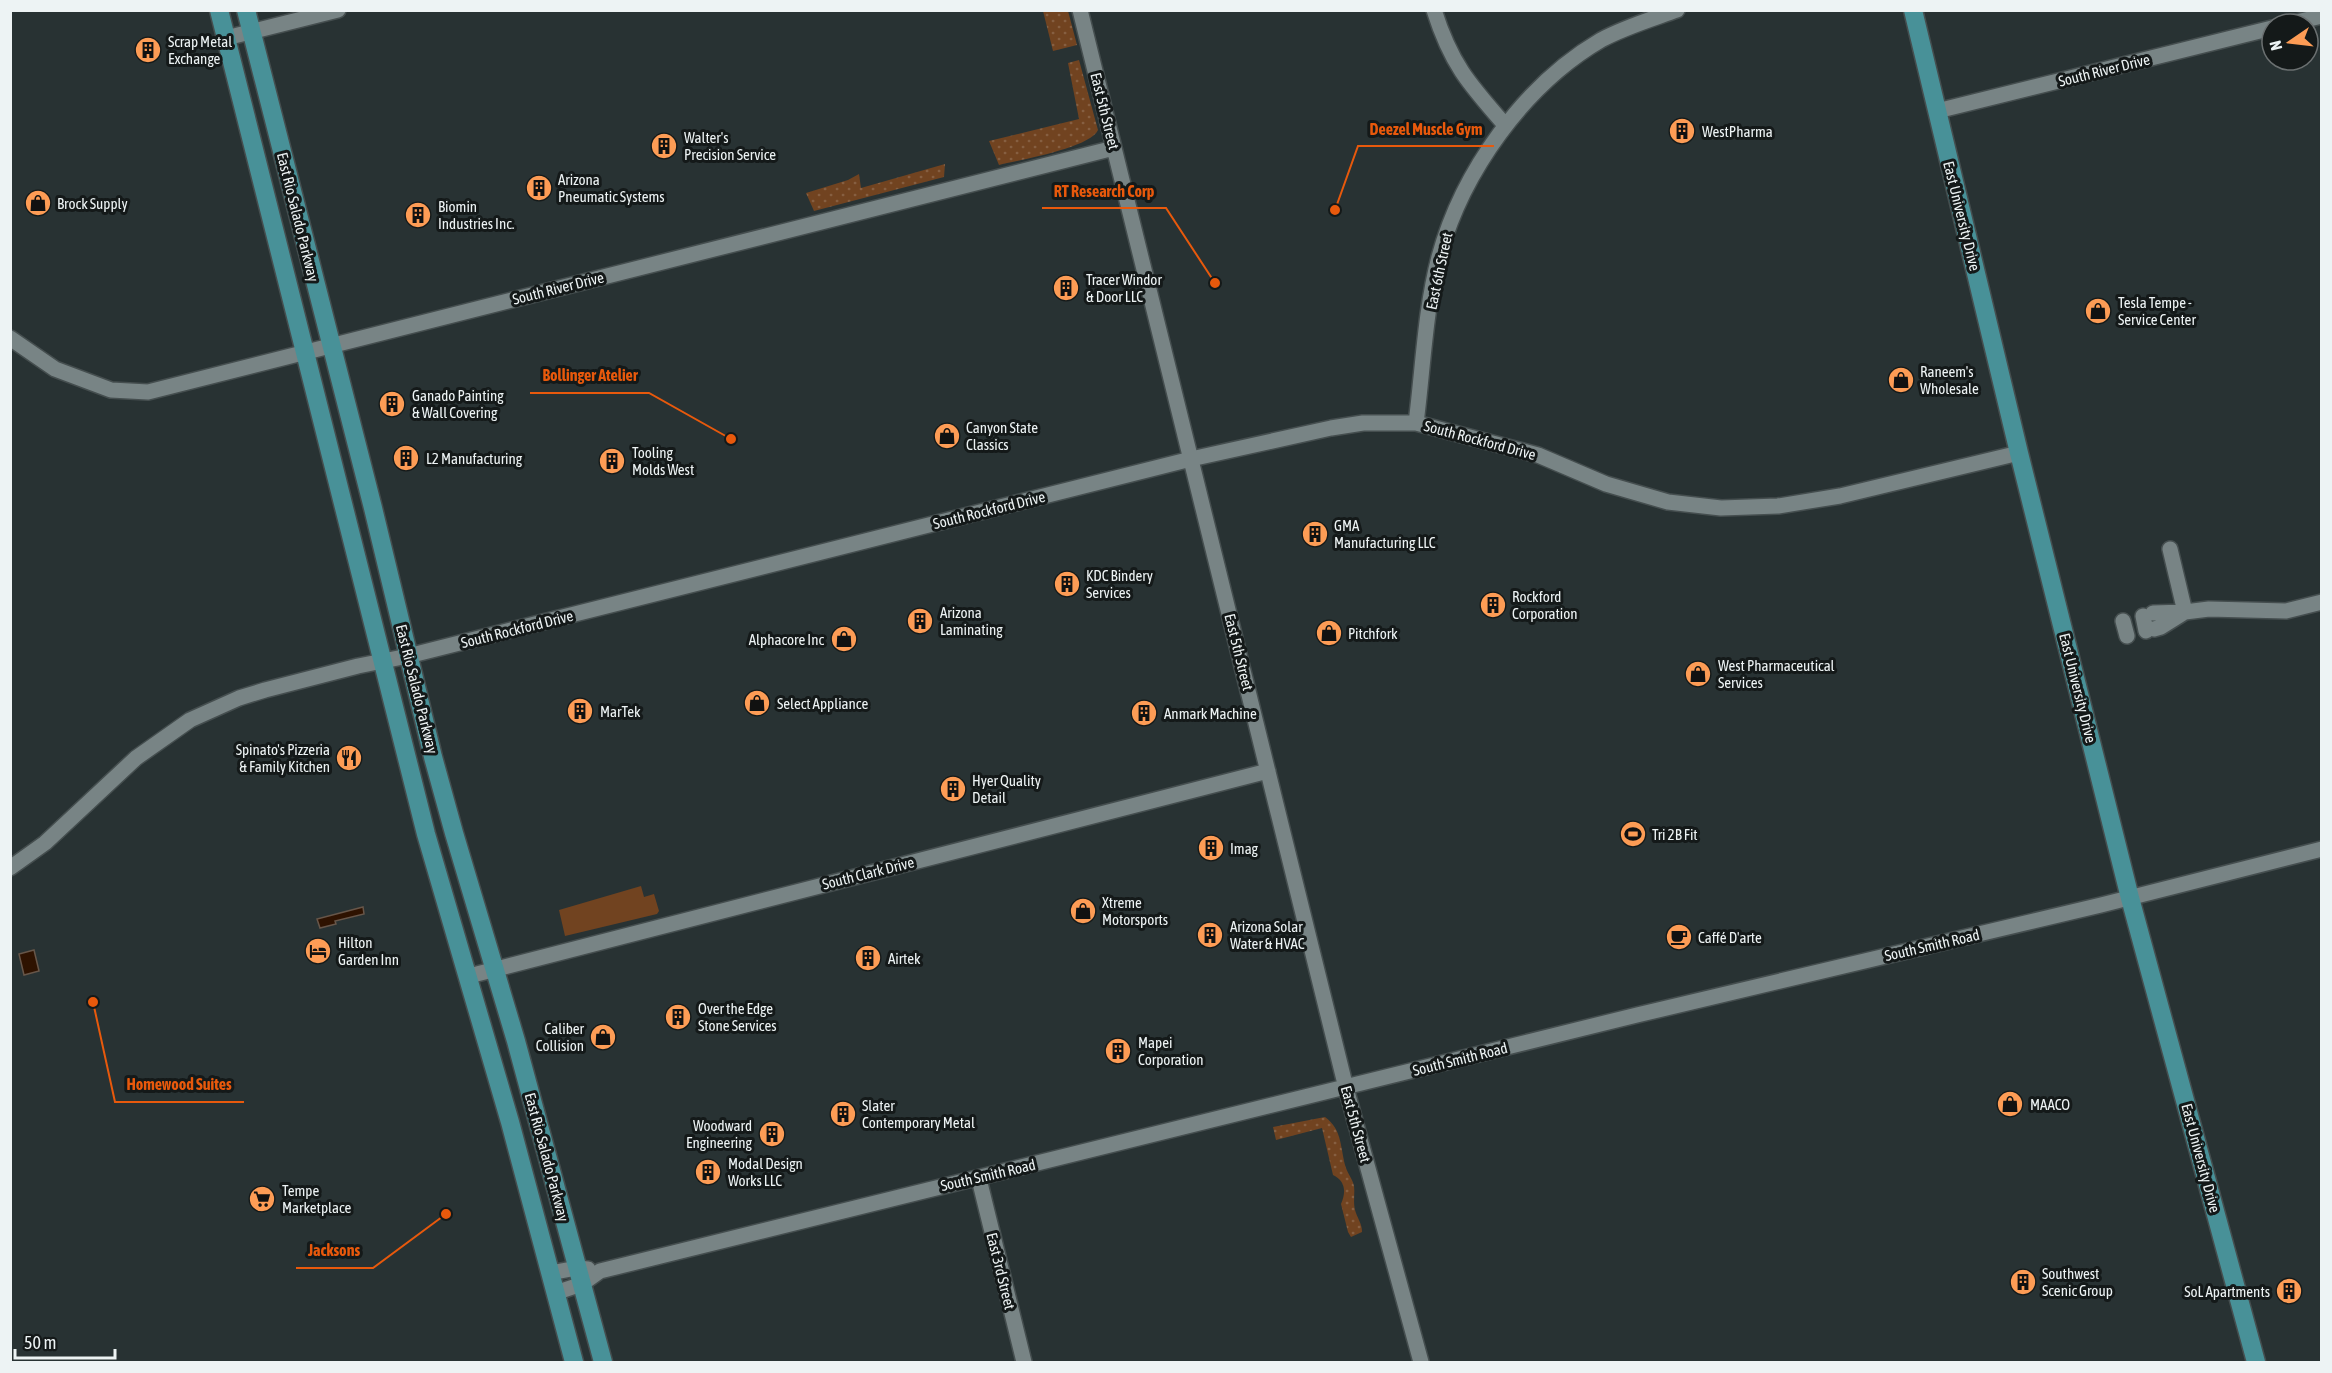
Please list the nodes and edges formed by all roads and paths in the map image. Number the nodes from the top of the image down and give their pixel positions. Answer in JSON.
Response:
{"nodes":[{"id":1,"x":219,"y":10,"type":"edge"},
{"id":2,"x":246,"y":10,"type":"edge"},
{"id":3,"x":338,"y":10,"type":"edge"},
{"id":4,"x":1080,"y":10,"type":"edge"},
{"id":5,"x":1434,"y":10,"type":"edge"},
{"id":6,"x":1677,"y":10,"type":"edge"},
{"id":7,"x":1913,"y":10,"type":"edge"},
{"id":8,"x":2260,"y":31,"type":"edge"},
{"id":9,"x":251,"y":32,"type":"junction"},
{"id":10,"x":226,"y":39,"type":"junction"},
{"id":11,"x":1936,"y":111,"type":"junction"},
{"id":12,"x":1505,"y":125,"type":"junction"},
{"id":13,"x":1114,"y":148,"type":"junction"},
{"id":14,"x":10,"y":338,"type":"edge"},
{"id":15,"x":331,"y":344,"type":"junction"},
{"id":16,"x":305,"y":351,"type":"junction"},
{"id":17,"x":1416,"y":423,"type":"junction"},
{"id":18,"x":2019,"y":453,"type":"junction"},
{"id":19,"x":1191,"y":459,"type":"junction"},
{"id":20,"x":2170,"y":549,"type":"dead end"},
{"id":21,"x":2322,"y":602,"type":"edge"},
{"id":22,"x":2185,"y":612,"type":"junction"},
{"id":23,"x":2149,"y":622,"type":"dead end"},
{"id":24,"x":408,"y":656,"type":"junction"},
{"id":25,"x":383,"y":662,"type":"junction"},
{"id":26,"x":1268,"y":771,"type":"junction"},
{"id":27,"x":2322,"y":849,"type":"edge"},
{"id":28,"x":10,"y":868,"type":"edge"},
{"id":29,"x":2130,"y":898,"type":"junction"},
{"id":30,"x":495,"y":968,"type":"junction"},
{"id":31,"x":469,"y":976,"type":"junction"},
{"id":32,"x":1346,"y":1088,"type":"junction"},
{"id":33,"x":979,"y":1179,"type":"junction"},
{"id":34,"x":550,"y":1273,"type":"junction"},
{"id":35,"x":580,"y":1276,"type":"junction"},
{"id":36,"x":555,"y":1293,"type":"junction"},
{"id":37,"x":574,"y":1362,"type":"edge"},
{"id":38,"x":603,"y":1362,"type":"edge"},
{"id":39,"x":1024,"y":1362,"type":"edge"},
{"id":40,"x":1421,"y":1362,"type":"edge"},
{"id":41,"x":2256,"y":1362,"type":"edge"}],
"edges":[{"from":1,"to":10,"type":"main road","name":"East Rio Salado Parkway"},
{"from":2,"to":9,"type":"main road","name":"East Rio Salado Parkway"},
{"from":3,"to":9,"type":"street"},
{"from":4,"to":13,"type":"street","name":"East 5th Street"},
{"from":5,"to":12,"type":"street"},
{"from":6,"to":12,"type":"street"},
{"from":7,"to":11,"type":"main road","name":"East University Drive"},
{"from":8,"to":11,"type":"street","name":"South River Drive"},
{"from":9,"to":10,"type":"street"},
{"from":9,"to":15,"type":"main road","name":"East Rio Salado Parkway"},
{"from":10,"to":16,"type":"main road","name":"East Rio Salado Parkway"},
{"from":11,"to":18,"type":"main road","name":"East University Drive"},
{"from":12,"to":17,"type":"street","name":"East 6th Street"},
{"from":13,"to":15,"type":"street","name":"South River Drive"},
{"from":13,"to":19,"type":"street","name":"East 5th Street"},
{"from":14,"to":16,"type":"street","name":"South River Drive"},
{"from":15,"to":16,"type":"street","name":"South River Drive"},
{"from":15,"to":24,"type":"main road","name":"East Rio Salado Parkway"},
{"from":16,"to":25,"type":"main road","name":"East Rio Salado Parkway"},
{"from":17,"to":18,"type":"street","name":"South Rockford Drive"},
{"from":17,"to":19,"type":"street","name":"South Rockford Drive"},
{"from":18,"to":29,"type":"main road","name":"East University Drive"},
{"from":19,"to":24,"type":"street","name":"South Rockford Drive"},
{"from":19,"to":26,"type":"street","name":"East 5th Street"},
{"from":20,"to":22,"type":"street"},
{"from":21,"to":22,"type":"street"},
{"from":22,"to":23,"type":"street"},
{"from":24,"to":25,"type":"street","name":"South Rockford Drive"},
{"from":24,"to":30,"type":"main road","name":"East Rio Salado Parkway"},
{"from":25,"to":28,"type":"street","name":"South Rockford Drive"},
{"from":25,"to":31,"type":"main road","name":"East Rio Salado Parkway"},
{"from":26,"to":30,"type":"street","name":"South Clark Drive"},
{"from":26,"to":32,"type":"street","name":"East 5th Street"},
{"from":27,"to":29,"type":"street","name":"South Smith Road"},
{"from":29,"to":32,"type":"street","name":"South Smith Road"},
{"from":29,"to":41,"type":"main road","name":"East University Drive"},
{"from":30,"to":31,"type":"street","name":"South Clark Drive"},
{"from":30,"to":35,"type":"main road","name":"East Rio Salado Parkway"},
{"from":31,"to":34,"type":"main road","name":"East Rio Salado Parkway"},
{"from":32,"to":33,"type":"street","name":"South Smith Road"},
{"from":32,"to":40,"type":"street","name":"East 5th Street"},
{"from":33,"to":35,"type":"street","name":"South Smith Road"},
{"from":33,"to":39,"type":"street","name":"East 3rd Street"},
{"from":34,"to":35,"type":"street","name":"South Smith Road"},
{"from":34,"to":36,"type":"main road","name":"East Rio Salado Parkway"},
{"from":35,"to":36,"type":"street","name":"South Smith Road"},
{"from":35,"to":38,"type":"main road","name":"East Rio Salado Parkway"},
{"from":36,"to":37,"type":"main road","name":"East Rio Salado Parkway"}]}
